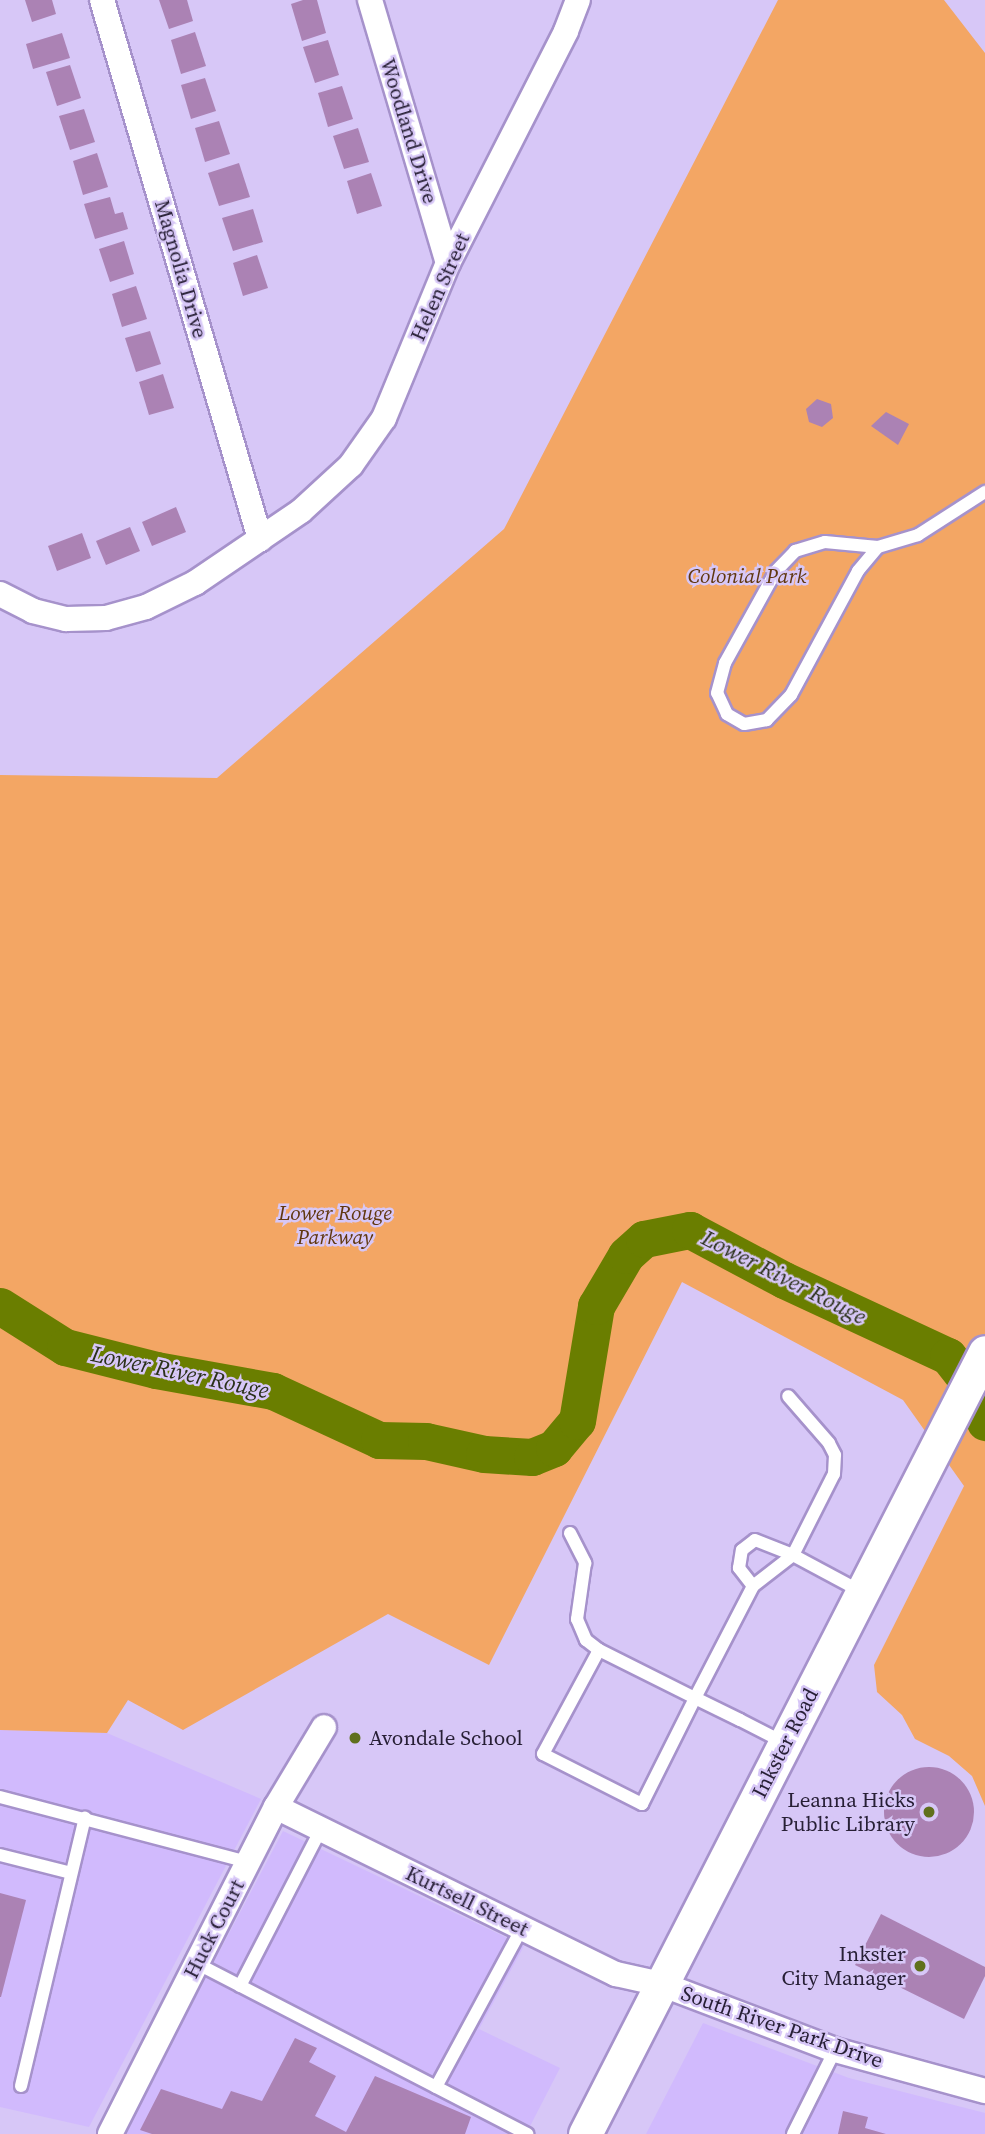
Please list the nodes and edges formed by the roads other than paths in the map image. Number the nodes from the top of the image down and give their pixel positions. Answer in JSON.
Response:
{"nodes":[{"id":1,"x":102,"y":0,"type":"edge"},
{"id":2,"x":370,"y":0,"type":"edge"},
{"id":3,"x":578,"y":0,"type":"edge"},
{"id":4,"x":448,"y":263,"type":"junction"},
{"id":5,"x":985,"y":492,"type":"edge"},
{"id":6,"x":260,"y":539,"type":"junction"},
{"id":7,"x":878,"y":547,"type":"junction"},
{"id":8,"x":0,"y":594,"type":"edge"},
{"id":9,"x":985,"y":1352,"type":"edge"},
{"id":10,"x":788,"y":1396,"type":"dead end"},
{"id":11,"x":570,"y":1533,"type":"dead end"},
{"id":12,"x":793,"y":1555,"type":"junction"},
{"id":13,"x":753,"y":1586,"type":"junction"},
{"id":14,"x":862,"y":1592,"type":"junction"},
{"id":15,"x":599,"y":1650,"type":"junction"},
{"id":16,"x":695,"y":1698,"type":"junction"},
{"id":17,"x":324,"y":1727,"type":"dead end"},
{"id":18,"x":785,"y":1743,"type":"junction"},
{"id":19,"x":0,"y":1797,"type":"edge"},
{"id":20,"x":276,"y":1807,"type":"junction"},
{"id":21,"x":85,"y":1818,"type":"junction"},
{"id":22,"x":321,"y":1829,"type":"junction"},
{"id":23,"x":0,"y":1855,"type":"edge"},
{"id":24,"x":248,"y":1861,"type":"junction"},
{"id":25,"x":71,"y":1874,"type":"junction"},
{"id":26,"x":522,"y":1928,"type":"junction"},
{"id":27,"x":196,"y":1964,"type":"junction"},
{"id":28,"x":661,"y":1984,"type":"junction"},
{"id":29,"x":240,"y":1986,"type":"junction"},
{"id":30,"x":835,"y":2050,"type":"junction"},
{"id":31,"x":21,"y":2086,"type":"dead end"},
{"id":32,"x":436,"y":2087,"type":"junction"},
{"id":33,"x":985,"y":2091,"type":"edge"},
{"id":34,"x":110,"y":2134,"type":"edge"},
{"id":35,"x":527,"y":2134,"type":"edge"},
{"id":36,"x":585,"y":2134,"type":"edge"},
{"id":37,"x":793,"y":2134,"type":"edge"}],
"edges":[{"from":1,"to":6,"type":"street","name":"Magnolia Drive"},
{"from":2,"to":4,"type":"street","name":"Woodland Drive"},
{"from":3,"to":4,"type":"street","name":"Helen Street"},
{"from":4,"to":6,"type":"street","name":"Helen Street"},
{"from":5,"to":7,"type":"lane"},
{"from":6,"to":8,"type":"street","name":"Helen Street"},
{"from":7,"to":7,"type":"lane"},
{"from":9,"to":14,"type":"main road","name":"Inkster Road"},
{"from":10,"to":12,"type":"lane"},
{"from":11,"to":15,"type":"lane"},
{"from":12,"to":13,"type":"lane"},
{"from":12,"to":13,"type":"lane"},
{"from":12,"to":14,"type":"lane"},
{"from":13,"to":16,"type":"lane"},
{"from":14,"to":18,"type":"main road","name":"Inkster Road"},
{"from":15,"to":16,"type":"lane"},
{"from":15,"to":16,"type":"lane"},
{"from":16,"to":18,"type":"lane"},
{"from":17,"to":20,"type":"street","name":"Huck Court"},
{"from":18,"to":28,"type":"main road","name":"Inkster Road"},
{"from":19,"to":21,"type":"lane"},
{"from":20,"to":22,"type":"street","name":"Kurtsell Street"},
{"from":20,"to":24,"type":"street","name":"Huck Court"},
{"from":21,"to":24,"type":"lane"},
{"from":21,"to":25,"type":"lane"},
{"from":22,"to":26,"type":"street","name":"Kurtsell Street"},
{"from":22,"to":29,"type":"lane"},
{"from":23,"to":25,"type":"lane"},
{"from":24,"to":27,"type":"street","name":"Huck Court"},
{"from":25,"to":31,"type":"lane"},
{"from":26,"to":28,"type":"street","name":"Kurtsell Street"},
{"from":26,"to":32,"type":"lane"},
{"from":27,"to":29,"type":"lane"},
{"from":27,"to":34,"type":"street","name":"Huck Court"},
{"from":28,"to":30,"type":"street","name":"South River Park Drive"},
{"from":28,"to":36,"type":"main road","name":"Inkster Road"},
{"from":29,"to":32,"type":"lane"},
{"from":30,"to":33,"type":"street","name":"South River Park Drive"},
{"from":30,"to":37,"type":"lane"},
{"from":32,"to":35,"type":"lane"}]}
